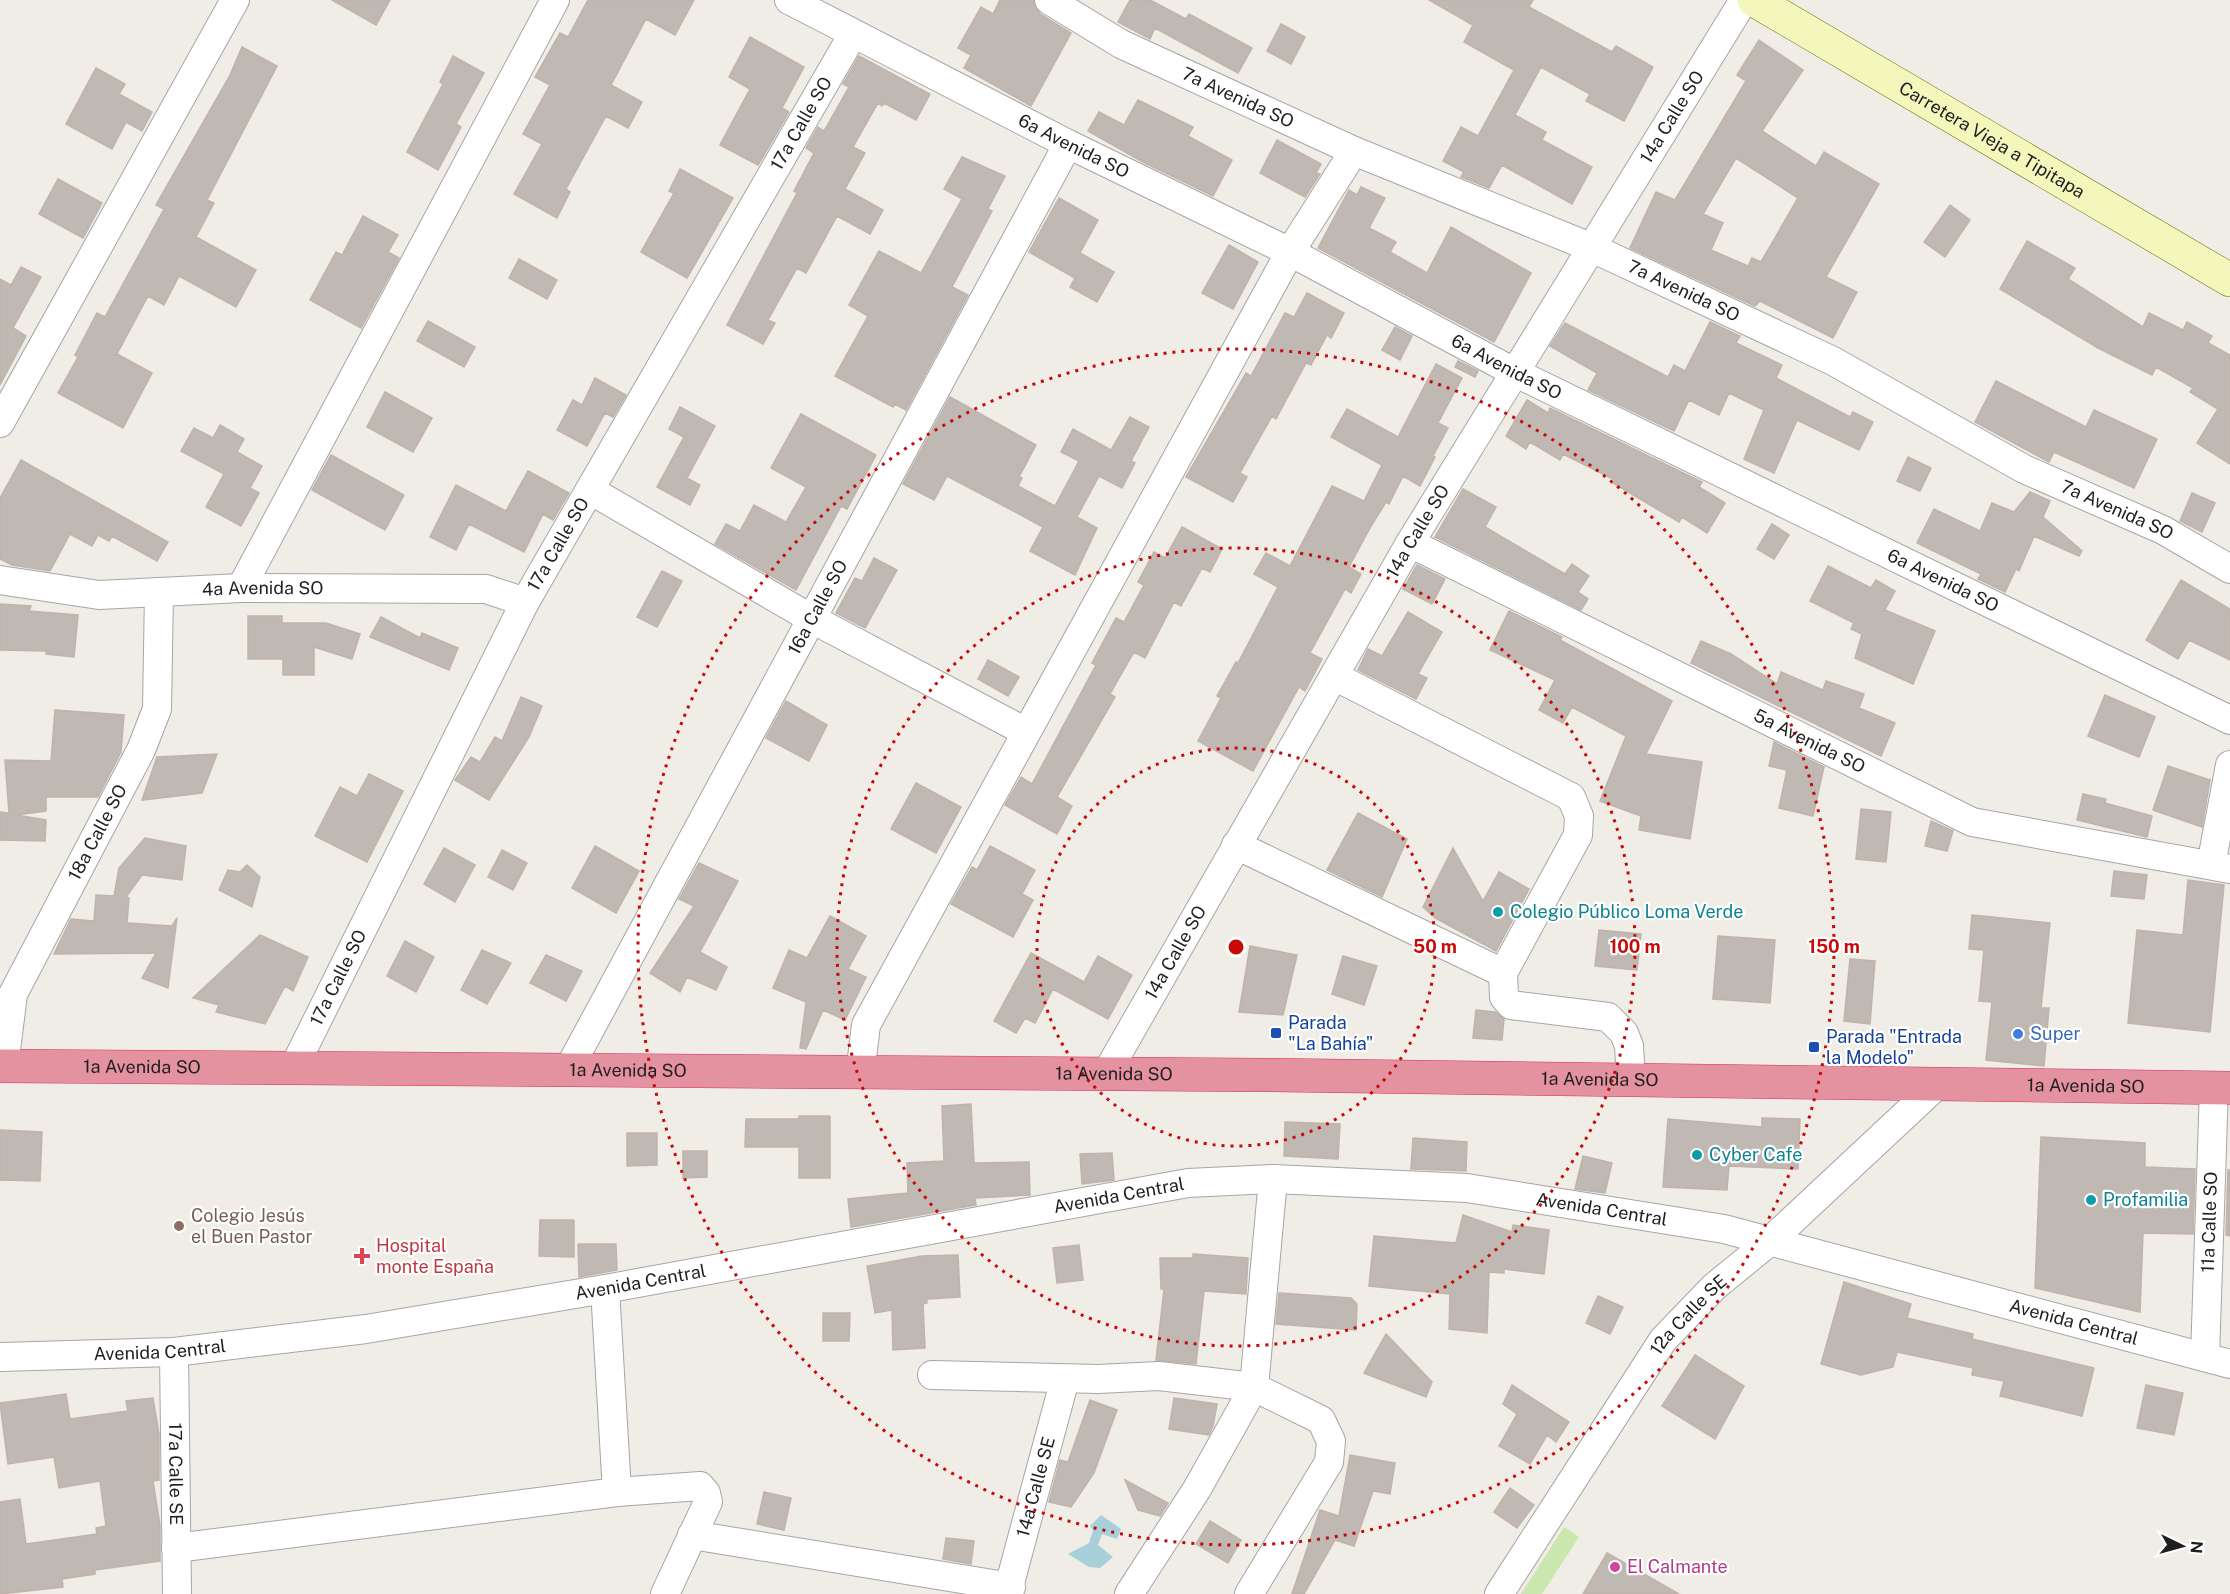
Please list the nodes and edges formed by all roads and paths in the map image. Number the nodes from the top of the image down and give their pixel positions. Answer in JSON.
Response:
{"nodes":[{"id":1,"x":235,"y":0,"type":"edge"},
{"id":2,"x":555,"y":0,"type":"edge"},
{"id":3,"x":789,"y":0,"type":"edge"},
{"id":4,"x":1049,"y":0,"type":"edge"},
{"id":5,"x":1744,"y":0,"type":"edge"},
{"id":6,"x":1754,"y":0,"type":"edge"},
{"id":7,"x":852,"y":34,"type":"junction"},
{"id":8,"x":1068,"y":144,"type":"junction"},
{"id":9,"x":1354,"y":151,"type":"junction"},
{"id":10,"x":1590,"y":247,"type":"junction"},
{"id":11,"x":1290,"y":252,"type":"junction"},
{"id":12,"x":2230,"y":280,"type":"edge"},
{"id":13,"x":1514,"y":372,"type":"junction"},
{"id":14,"x":0,"y":423,"type":"edge"},
{"id":15,"x":590,"y":490,"type":"junction"},
{"id":16,"x":1410,"y":543,"type":"junction"},
{"id":17,"x":2230,"y":569,"type":"edge"},
{"id":18,"x":0,"y":580,"type":"edge"},
{"id":19,"x":240,"y":588,"type":"junction"},
{"id":20,"x":159,"y":592,"type":"junction"},
{"id":21,"x":525,"y":602,"type":"junction"},
{"id":22,"x":812,"y":619,"type":"junction"},
{"id":23,"x":1334,"y":676,"type":"junction"},
{"id":24,"x":2230,"y":720,"type":"edge"},
{"id":25,"x":1026,"y":732,"type":"junction"},
{"id":26,"x":2230,"y":765,"type":"edge"},
{"id":27,"x":1236,"y":845,"type":"junction"},
{"id":28,"x":2221,"y":867,"type":"edge"},
{"id":29,"x":1503,"y":973,"type":"junction"},
{"id":30,"x":2,"y":1066,"type":"edge"},
{"id":31,"x":293,"y":1069,"type":"junction"},
{"id":32,"x":567,"y":1072,"type":"junction"},
{"id":33,"x":860,"y":1074,"type":"junction"},
{"id":34,"x":1106,"y":1074,"type":"junction"},
{"id":35,"x":1631,"y":1081,"type":"junction"},
{"id":36,"x":1936,"y":1086,"type":"junction"},
{"id":37,"x":2222,"y":1088,"type":"edge"},
{"id":38,"x":1272,"y":1179,"type":"junction"},
{"id":39,"x":1769,"y":1242,"type":"junction"},
{"id":40,"x":605,"y":1289,"type":"junction"},
{"id":41,"x":174,"y":1352,"type":"junction"},
{"id":42,"x":0,"y":1357,"type":"edge"},
{"id":43,"x":2217,"y":1360,"type":"edge"},
{"id":44,"x":932,"y":1375,"type":"dead end"},
{"id":45,"x":1065,"y":1379,"type":"junction"},
{"id":46,"x":1254,"y":1387,"type":"junction"},
{"id":47,"x":617,"y":1492,"type":"junction"},
{"id":48,"x":692,"y":1535,"type":"junction"},
{"id":49,"x":176,"y":1548,"type":"junction"},
{"id":50,"x":1009,"y":1590,"type":"edge"},
{"id":51,"x":177,"y":1594,"type":"edge"},
{"id":52,"x":665,"y":1594,"type":"edge"},
{"id":53,"x":1129,"y":1594,"type":"edge"},
{"id":54,"x":1249,"y":1594,"type":"edge"},
{"id":55,"x":1499,"y":1594,"type":"edge"}],
"edges":[{"from":1,"to":14,"type":"street"},
{"from":2,"to":19,"type":"street"},
{"from":3,"to":7,"type":"street","name":"6a Avenida SO"},
{"from":4,"to":9,"type":"street","name":"7a Avenida SO"},
{"from":5,"to":10,"type":"street","name":"14a Calle SO"},
{"from":6,"to":12,"type":"main road","name":"Carretera Vieja a Tipitapa"},
{"from":7,"to":8,"type":"street","name":"6a Avenida SO"},
{"from":7,"to":15,"type":"street","name":"17a Calle SO"},
{"from":8,"to":11,"type":"street","name":"6a Avenida SO"},
{"from":8,"to":22,"type":"street","name":"16a Calle SO"},
{"from":9,"to":10,"type":"street","name":"7a Avenida SO"},
{"from":9,"to":11,"type":"street"},
{"from":10,"to":13,"type":"street","name":"14a Calle SO"},
{"from":10,"to":17,"type":"street","name":"7a Avenida SO"},
{"from":11,"to":13,"type":"street","name":"6a Avenida SO"},
{"from":11,"to":25,"type":"street"},
{"from":13,"to":16,"type":"street","name":"14a Calle SO"},
{"from":13,"to":24,"type":"street","name":"6a Avenida SO"},
{"from":15,"to":21,"type":"street","name":"17a Calle SO"},
{"from":15,"to":22,"type":"street"},
{"from":16,"to":23,"type":"street","name":"14a Calle SO"},
{"from":16,"to":28,"type":"street","name":"5a Avenida SO"},
{"from":18,"to":20,"type":"street","name":"4a Avenida SO"},
{"from":19,"to":20,"type":"street","name":"4a Avenida SO"},
{"from":19,"to":21,"type":"street","name":"4a Avenida SO"},
{"from":20,"to":30,"type":"street","name":"18a Calle SO"},
{"from":21,"to":31,"type":"street","name":"17a Calle SO"},
{"from":22,"to":25,"type":"street"},
{"from":22,"to":32,"type":"street","name":"16a Calle SO"},
{"from":23,"to":27,"type":"street","name":"14a Calle SO"},
{"from":23,"to":29,"type":"street"},
{"from":25,"to":33,"type":"street"},
{"from":26,"to":28,"type":"street"},
{"from":27,"to":29,"type":"street"},
{"from":27,"to":34,"type":"street","name":"14a Calle SO"},
{"from":29,"to":35,"type":"street"},
{"from":30,"to":31,"type":"highway","name":"1a Avenida SO"},
{"from":31,"to":32,"type":"highway","name":"1a Avenida SO"},
{"from":32,"to":33,"type":"highway","name":"1a Avenida SO"},
{"from":33,"to":34,"type":"highway","name":"1a Avenida SO"},
{"from":34,"to":35,"type":"highway","name":"1a Avenida SO"},
{"from":35,"to":36,"type":"highway","name":"1a Avenida SO"},
{"from":36,"to":37,"type":"highway","name":"1a Avenida SO"},
{"from":36,"to":39,"type":"street","name":"12a Calle SE"},
{"from":37,"to":43,"type":"street","name":"11a Calle SO"},
{"from":38,"to":39,"type":"street","name":"Avenida Central"},
{"from":38,"to":40,"type":"street","name":"Avenida Central"},
{"from":38,"to":46,"type":"street"},
{"from":39,"to":43,"type":"street","name":"Avenida Central"},
{"from":39,"to":55,"type":"street","name":"12a Calle SE"},
{"from":40,"to":41,"type":"street","name":"Avenida Central"},
{"from":40,"to":47,"type":"street"},
{"from":41,"to":42,"type":"street","name":"Avenida Central"},
{"from":41,"to":49,"type":"street","name":"17a Calle SE"},
{"from":44,"to":45,"type":"street"},
{"from":45,"to":46,"type":"street"},
{"from":45,"to":50,"type":"street","name":"14a Calle SE"},
{"from":46,"to":53,"type":"street"},
{"from":46,"to":54,"type":"street"},
{"from":47,"to":48,"type":"street"},
{"from":47,"to":49,"type":"street"},
{"from":48,"to":50,"type":"street"},
{"from":48,"to":52,"type":"street"},
{"from":49,"to":51,"type":"street","name":"17a Calle SE"}]}
